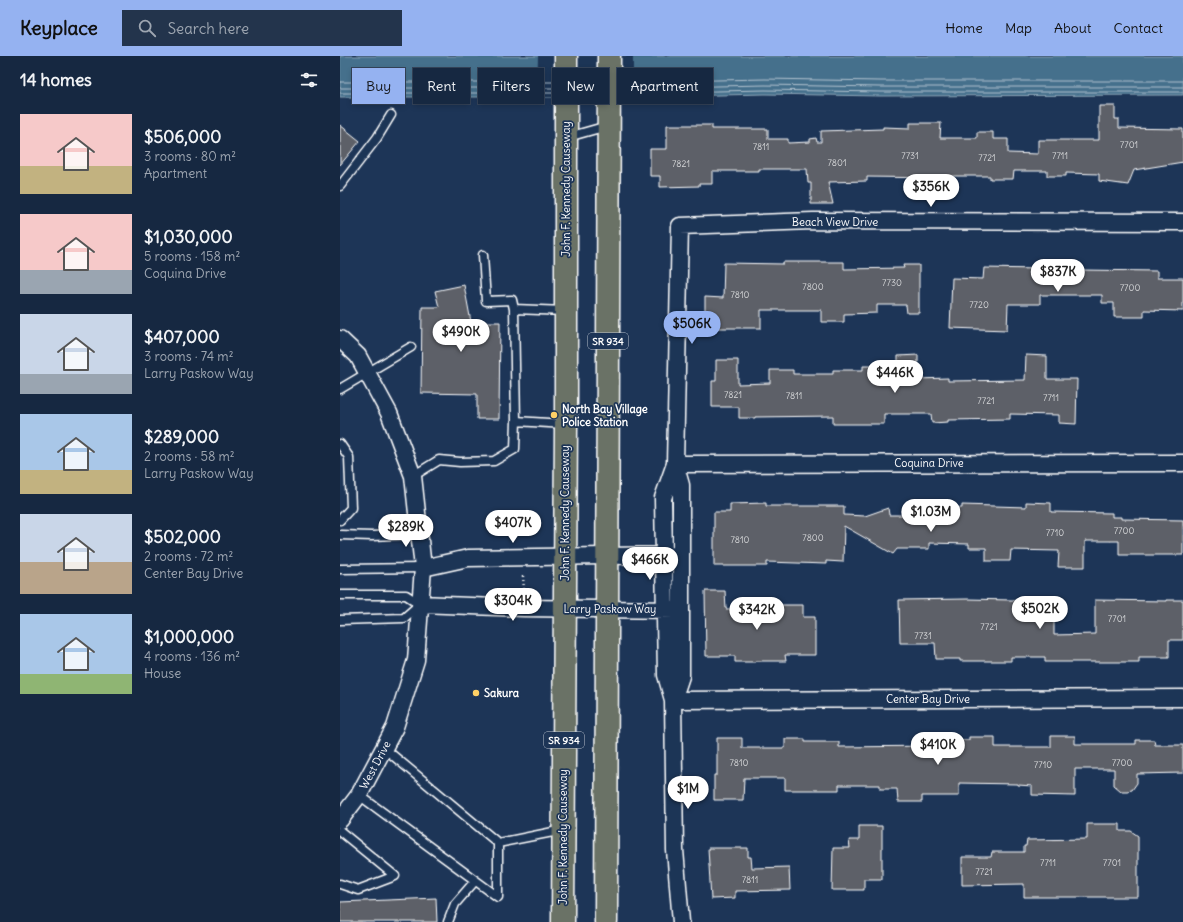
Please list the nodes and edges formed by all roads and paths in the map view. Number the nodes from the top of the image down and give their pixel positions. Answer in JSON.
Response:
{"nodes":[{"id":1,"x":566,"y":56,"type":"edge"},
{"id":2,"x":609,"y":56,"type":"edge"},
{"id":3,"x":391,"y":115,"type":"dead end"},
{"id":4,"x":608,"y":118,"type":"junction"},
{"id":5,"x":565,"y":138,"type":"junction"},
{"id":6,"x":340,"y":186,"type":"edge"},
{"id":7,"x":1183,"y":222,"type":"edge"},
{"id":8,"x":483,"y":255,"type":"dead end"},
{"id":9,"x":514,"y":309,"type":"junction"},
{"id":10,"x":566,"y":311,"type":"junction"},
{"id":11,"x":340,"y":339,"type":"edge"},
{"id":12,"x":410,"y":347,"type":"dead end"},
{"id":13,"x":367,"y":372,"type":"junction"},
{"id":14,"x":340,"y":389,"type":"edge"},
{"id":15,"x":516,"y":421,"type":"junction"},
{"id":16,"x":566,"y":424,"type":"junction"},
{"id":17,"x":340,"y":444,"type":"edge"},
{"id":18,"x":1183,"y":463,"type":"edge"},
{"id":19,"x":675,"y":464,"type":"junction"},
{"id":20,"x":413,"y":476,"type":"junction"},
{"id":21,"x":340,"y":520,"type":"edge"},
{"id":22,"x":340,"y":534,"type":"edge"},
{"id":23,"x":419,"y":534,"type":"junction"},
{"id":24,"x":681,"y":555,"type":"junction"},
{"id":25,"x":664,"y":556,"type":"junction"},
{"id":26,"x":565,"y":557,"type":"junction"},
{"id":27,"x":607,"y":557,"type":"junction"},
{"id":28,"x":423,"y":568,"type":"junction"},
{"id":29,"x":340,"y":569,"type":"edge"},
{"id":30,"x":523,"y":576,"type":"dead end"},
{"id":31,"x":524,"y":591,"type":"dead end"},
{"id":32,"x":340,"y":594,"type":"edge"},
{"id":33,"x":420,"y":604,"type":"junction"},
{"id":34,"x":565,"y":609,"type":"junction"},
{"id":35,"x":607,"y":609,"type":"junction"},
{"id":36,"x":665,"y":610,"type":"junction"},
{"id":37,"x":681,"y":610,"type":"junction"},
{"id":38,"x":340,"y":620,"type":"edge"},
{"id":39,"x":1183,"y":698,"type":"edge"},
{"id":40,"x":674,"y":700,"type":"junction"},
{"id":41,"x":384,"y":748,"type":"junction"},
{"id":42,"x":359,"y":795,"type":"junction"},
{"id":43,"x":340,"y":820,"type":"edge"},
{"id":44,"x":564,"y":829,"type":"junction"},
{"id":45,"x":340,"y":831,"type":"edge"},
{"id":46,"x":498,"y":843,"type":"junction"},
{"id":47,"x":475,"y":881,"type":"junction"},
{"id":48,"x":340,"y":884,"type":"edge"},
{"id":49,"x":448,"y":922,"type":"edge"},
{"id":50,"x":563,"y":922,"type":"edge"},
{"id":51,"x":606,"y":922,"type":"edge"},
{"id":52,"x":681,"y":922,"type":"edge"}],
"edges":[{"from":1,"to":5,"type":"main road","name":"John F. Kennedy Causeway","number":"SR 934"},
{"from":2,"to":4,"type":"main road","number":"SR 934"},
{"from":3,"to":6,"type":"lane"},
{"from":4,"to":5,"type":"lane"},
{"from":4,"to":27,"type":"main road","number":"SR 934"},
{"from":5,"to":10,"type":"main road","name":"John F. Kennedy Causeway","number":"SR 934"},
{"from":7,"to":19,"type":"street","name":"Beach View Drive"},
{"from":8,"to":9,"type":"lane"},
{"from":9,"to":10,"type":"lane"},
{"from":9,"to":15,"type":"lane"},
{"from":10,"to":16,"type":"main road","name":"John F. Kennedy Causeway","number":"SR 934"},
{"from":11,"to":13,"type":"street"},
{"from":12,"to":13,"type":"lane"},
{"from":13,"to":14,"type":"lane"},
{"from":13,"to":20,"type":"street"},
{"from":15,"to":16,"type":"lane"},
{"from":15,"to":20,"type":"lane"},
{"from":16,"to":26,"type":"main road","name":"John F. Kennedy Causeway","number":"SR 934"},
{"from":17,"to":21,"type":"lane"},
{"from":18,"to":19,"type":"street","name":"Coquina Drive"},
{"from":19,"to":24,"type":"street"},
{"from":19,"to":25,"type":"street"},
{"from":20,"to":23,"type":"street"},
{"from":22,"to":23,"type":"lane"},
{"from":23,"to":28,"type":"street"},
{"from":24,"to":25,"type":"street"},
{"from":24,"to":37,"type":"street"},
{"from":25,"to":27,"type":"street"},
{"from":25,"to":36,"type":"street"},
{"from":26,"to":27,"type":"street"},
{"from":26,"to":28,"type":"street"},
{"from":26,"to":34,"type":"main road","name":"John F. Kennedy Causeway","number":"SR 934"},
{"from":27,"to":35,"type":"main road","number":"SR 934"},
{"from":28,"to":29,"type":"lane"},
{"from":28,"to":33,"type":"street"},
{"from":30,"to":31,"type":"path"},
{"from":32,"to":33,"type":"lane"},
{"from":33,"to":34,"type":"street","name":"Larry Paskow Way"},
{"from":33,"to":38,"type":"lane"},
{"from":33,"to":41,"type":"street","name":"West Drive"},
{"from":34,"to":35,"type":"street","name":"Larry Paskow Way"},
{"from":34,"to":44,"type":"main road","name":"John F. Kennedy Causeway","number":"SR 934"},
{"from":35,"to":36,"type":"street","name":"Larry Paskow Way"},
{"from":35,"to":51,"type":"main road","number":"SR 934"},
{"from":36,"to":37,"type":"street","name":"Larry Paskow Way"},
{"from":36,"to":40,"type":"street"},
{"from":37,"to":40,"type":"street"},
{"from":39,"to":40,"type":"street","name":"Center Bay Drive"},
{"from":40,"to":52,"type":"street"},
{"from":41,"to":42,"type":"street","name":"West Drive"},
{"from":41,"to":46,"type":"lane"},
{"from":42,"to":43,"type":"street","name":"West Drive"},
{"from":42,"to":47,"type":"lane"},
{"from":44,"to":46,"type":"lane"},
{"from":44,"to":50,"type":"main road","name":"John F. Kennedy Causeway","number":"SR 934"},
{"from":45,"to":48,"type":"lane"},
{"from":46,"to":47,"type":"lane"},
{"from":47,"to":49,"type":"lane"}]}
